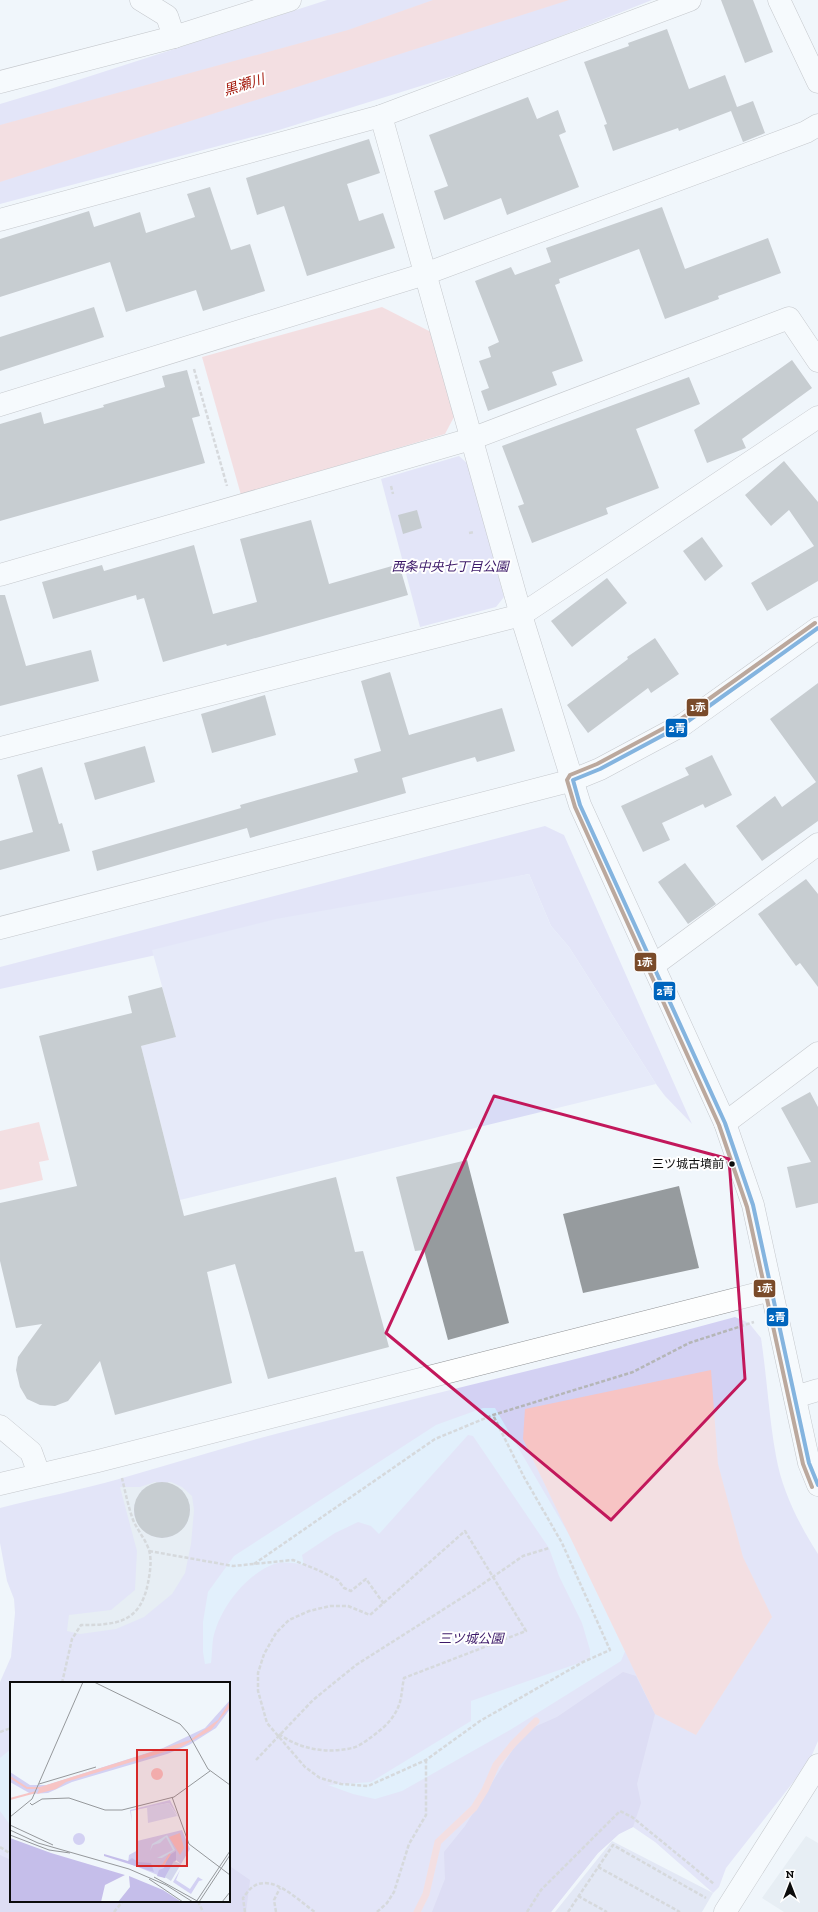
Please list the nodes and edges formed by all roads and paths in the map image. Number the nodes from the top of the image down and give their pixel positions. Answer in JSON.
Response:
{"nodes":[{"id":1,"x":141,"y":0,"type":"edge"},
{"id":2,"x":290,"y":0,"type":"edge"},
{"id":3,"x":690,"y":0,"type":"edge"},
{"id":4,"x":779,"y":0,"type":"edge"},
{"id":5,"x":174,"y":37,"type":"junction"},
{"id":6,"x":0,"y":82,"type":"edge"},
{"id":7,"x":818,"y":82,"type":"edge"},
{"id":8,"x":381,"y":116,"type":"junction"},
{"id":9,"x":818,"y":125,"type":"edge"},
{"id":10,"x":0,"y":220,"type":"edge"},
{"id":11,"x":425,"y":274,"type":"junction"},
{"id":12,"x":188,"y":347,"type":"junction"},
{"id":13,"x":818,"y":361,"type":"edge"},
{"id":14,"x":0,"y":405,"type":"edge"},
{"id":15,"x":818,"y":418,"type":"edge"},
{"id":16,"x":471,"y":439,"type":"junction"},
{"id":17,"x":233,"y":507,"type":"junction"},
{"id":18,"x":0,"y":575,"type":"edge"},
{"id":19,"x":520,"y":615,"type":"junction"},
{"id":20,"x":818,"y":628,"type":"edge"},
{"id":21,"x":0,"y":748,"type":"edge"},
{"id":22,"x":573,"y":780,"type":"junction"},
{"id":23,"x":818,"y":844,"type":"edge"},
{"id":24,"x":0,"y":928,"type":"edge"},
{"id":25,"x":654,"y":965,"type":"junction"},
{"id":26,"x":818,"y":1052,"type":"edge"},
{"id":27,"x":725,"y":1123,"type":"junction"},
{"id":28,"x":771,"y":1290,"type":"junction"},
{"id":29,"x":757,"y":1321,"type":"dead end"},
{"id":30,"x":818,"y":1390,"type":"edge"},
{"id":31,"x":795,"y":1397,"type":"junction"},
{"id":32,"x":493,"y":1415,"type":"junction"},
{"id":33,"x":0,"y":1426,"type":"edge"},
{"id":34,"x":39,"y":1474,"type":"junction"},
{"id":35,"x":121,"y":1475,"type":"dead end"},
{"id":36,"x":0,"y":1484,"type":"edge"},
{"id":37,"x":818,"y":1485,"type":"edge"},
{"id":38,"x":549,"y":1548,"type":"dead end"},
{"id":39,"x":149,"y":1551,"type":"junction"},
{"id":40,"x":254,"y":1564,"type":"junction"},
{"id":41,"x":493,"y":1577,"type":"junction"},
{"id":42,"x":384,"y":1604,"type":"junction"},
{"id":43,"x":62,"y":1682,"type":"edge"},
{"id":44,"x":10,"y":1728,"type":"edge"},
{"id":45,"x":0,"y":1732,"type":"edge"},
{"id":46,"x":279,"y":1734,"type":"junction"},
{"id":47,"x":256,"y":1760,"type":"dead end"},
{"id":48,"x":426,"y":1760,"type":"junction"},
{"id":49,"x":818,"y":1765,"type":"edge"},
{"id":50,"x":0,"y":1847,"type":"edge"},
{"id":51,"x":10,"y":1853,"type":"edge"},
{"id":52,"x":598,"y":1867,"type":"junction"},
{"id":53,"x":715,"y":1884,"type":"dead end"},
{"id":54,"x":280,"y":1888,"type":"junction"},
{"id":55,"x":578,"y":1896,"type":"junction"},
{"id":56,"x":122,"y":1902,"type":"edge"},
{"id":57,"x":198,"y":1902,"type":"edge"},
{"id":58,"x":704,"y":1902,"type":"dead end"},
{"id":59,"x":114,"y":1912,"type":"edge"},
{"id":60,"x":203,"y":1912,"type":"edge"},
{"id":61,"x":245,"y":1912,"type":"edge"},
{"id":62,"x":276,"y":1912,"type":"edge"},
{"id":63,"x":315,"y":1912,"type":"edge"},
{"id":64,"x":377,"y":1912,"type":"edge"},
{"id":65,"x":527,"y":1912,"type":"edge"},
{"id":66,"x":568,"y":1912,"type":"edge"},
{"id":67,"x":607,"y":1912,"type":"edge"},
{"id":68,"x":680,"y":1912,"type":"edge"},
{"id":69,"x":725,"y":1912,"type":"edge"}],
"edges":[{"from":1,"to":5,"type":"street"},
{"from":2,"to":5,"type":"street"},
{"from":3,"to":8,"type":"street"},
{"from":4,"to":7,"type":"street"},
{"from":5,"to":6,"type":"street"},
{"from":8,"to":10,"type":"street"},
{"from":8,"to":11,"type":"street"},
{"from":9,"to":11,"type":"street"},
{"from":11,"to":12,"type":"street"},
{"from":11,"to":16,"type":"street"},
{"from":12,"to":14,"type":"street"},
{"from":12,"to":17,"type":"path"},
{"from":13,"to":16,"type":"street"},
{"from":15,"to":19,"type":"street"},
{"from":16,"to":17,"type":"street"},
{"from":16,"to":19,"type":"street"},
{"from":17,"to":18,"type":"street"},
{"from":19,"to":21,"type":"street"},
{"from":19,"to":22,"type":"street"},
{"from":20,"to":22,"type":"street"},
{"from":22,"to":24,"type":"street"},
{"from":22,"to":25,"type":"street"},
{"from":23,"to":25,"type":"street"},
{"from":25,"to":27,"type":"street"},
{"from":26,"to":27,"type":"street"},
{"from":27,"to":28,"type":"street"},
{"from":28,"to":31,"type":"street"},
{"from":28,"to":34,"type":"street"},
{"from":29,"to":32,"type":"path"},
{"from":30,"to":31,"type":"street"},
{"from":31,"to":37,"type":"street"},
{"from":32,"to":40,"type":"path"},
{"from":32,"to":48,"type":"path"},
{"from":33,"to":34,"type":"street"},
{"from":34,"to":36,"type":"street"},
{"from":35,"to":39,"type":"path"},
{"from":38,"to":41,"type":"path"},
{"from":39,"to":40,"type":"path"},
{"from":39,"to":43,"type":"path"},
{"from":40,"to":42,"type":"path"},
{"from":41,"to":42,"type":"path"},
{"from":41,"to":46,"type":"path"},
{"from":41,"to":46,"type":"path"},
{"from":42,"to":46,"type":"path"},
{"from":44,"to":45,"type":"path"},
{"from":46,"to":47,"type":"path"},
{"from":46,"to":48,"type":"path"},
{"from":48,"to":64,"type":"path"},
{"from":49,"to":69,"type":"street"},
{"from":50,"to":51,"type":"path"},
{"from":52,"to":55,"type":"path"},
{"from":52,"to":58,"type":"path"},
{"from":52,"to":68,"type":"path"},
{"from":53,"to":65,"type":"path"},
{"from":54,"to":61,"type":"path"},
{"from":54,"to":62,"type":"path"},
{"from":54,"to":63,"type":"path"},
{"from":55,"to":66,"type":"path"},
{"from":55,"to":67,"type":"path"},
{"from":56,"to":59,"type":"path"},
{"from":57,"to":60,"type":"path"}]}
